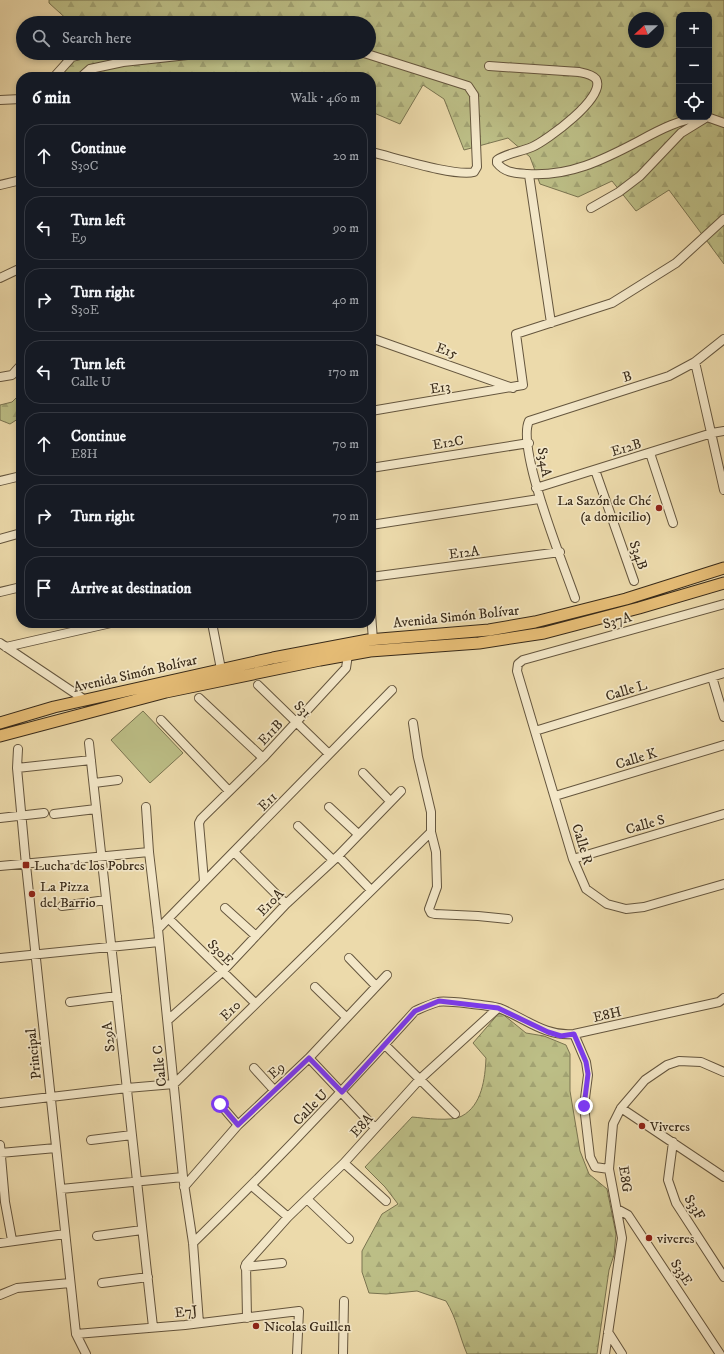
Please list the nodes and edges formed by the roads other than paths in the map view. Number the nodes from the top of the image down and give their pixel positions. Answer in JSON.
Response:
{"nodes":[{"id":1,"x":376,"y":57,"type":"edge"},
{"id":2,"x":69,"y":60,"type":"edge"},
{"id":3,"x":144,"y":60,"type":"edge"},
{"id":4,"x":489,"y":66,"type":"dead end"},
{"id":5,"x":58,"y":72,"type":"edge"},
{"id":6,"x":87,"y":72,"type":"edge"},
{"id":7,"x":16,"y":99,"type":"edge"},
{"id":8,"x":0,"y":100,"type":"edge"},
{"id":9,"x":712,"y":119,"type":"edge"},
{"id":10,"x":685,"y":120,"type":"edge"},
{"id":11,"x":701,"y":120,"type":"edge"},
{"id":12,"x":724,"y":123,"type":"edge"},
{"id":13,"x":376,"y":153,"type":"edge"},
{"id":14,"x":529,"y":174,"type":"junction"},
{"id":15,"x":16,"y":181,"type":"edge"},
{"id":16,"x":0,"y":185,"type":"edge"},
{"id":17,"x":591,"y":208,"type":"dead end"},
{"id":18,"x":724,"y":219,"type":"edge"},
{"id":19,"x":16,"y":270,"type":"edge"},
{"id":20,"x":0,"y":278,"type":"edge"},
{"id":21,"x":551,"y":323,"type":"junction"},
{"id":22,"x":724,"y":339,"type":"edge"},
{"id":23,"x":376,"y":340,"type":"edge"},
{"id":24,"x":696,"y":362,"type":"junction"},
{"id":25,"x":16,"y":371,"type":"edge"},
{"id":26,"x":0,"y":377,"type":"edge"},
{"id":27,"x":513,"y":388,"type":"junction"},
{"id":28,"x":376,"y":410,"type":"edge"},
{"id":29,"x":529,"y":421,"type":"joint"},
{"id":30,"x":724,"y":431,"type":"edge"},
{"id":31,"x":712,"y":433,"type":"junction"},
{"id":32,"x":529,"y":443,"type":"junction"},
{"id":33,"x":650,"y":453,"type":"junction"},
{"id":34,"x":376,"y":467,"type":"edge"},
{"id":35,"x":595,"y":470,"type":"junction"},
{"id":36,"x":16,"y":477,"type":"edge"},
{"id":37,"x":0,"y":481,"type":"edge"},
{"id":38,"x":536,"y":488,"type":"junction"},
{"id":39,"x":724,"y":490,"type":"edge"},
{"id":40,"x":539,"y":499,"type":"junction"},
{"id":41,"x":673,"y":523,"type":"dead end"},
{"id":42,"x":376,"y":524,"type":"edge"},
{"id":43,"x":16,"y":534,"type":"edge"},
{"id":44,"x":0,"y":538,"type":"edge"},
{"id":45,"x":560,"y":552,"type":"junction"},
{"id":46,"x":724,"y":568,"type":"edge"},
{"id":47,"x":376,"y":576,"type":"edge"},
{"id":48,"x":634,"y":581,"type":"dead end"},
{"id":49,"x":724,"y":583,"type":"edge"},
{"id":50,"x":16,"y":588,"type":"edge"},
{"id":51,"x":0,"y":592,"type":"edge"},
{"id":52,"x":575,"y":598,"type":"dead end"},
{"id":53,"x":724,"y":604,"type":"edge"},
{"id":54,"x":86,"y":628,"type":"edge"},
{"id":55,"x":213,"y":628,"type":"edge"},
{"id":56,"x":372,"y":628,"type":"edge"},
{"id":57,"x":373,"y":640,"type":"junction"},
{"id":58,"x":3,"y":645,"type":"edge"},
{"id":59,"x":348,"y":655,"type":"junction"},
{"id":60,"x":518,"y":664,"type":"joint"},
{"id":61,"x":220,"y":669,"type":"junction"},
{"id":62,"x":724,"y":673,"type":"edge"},
{"id":63,"x":712,"y":677,"type":"junction"},
{"id":64,"x":258,"y":685,"type":"dead end"},
{"id":65,"x":392,"y":690,"type":"dead end"},
{"id":66,"x":199,"y":698,"type":"dead end"},
{"id":67,"x":85,"y":700,"type":"junction"},
{"id":68,"x":724,"y":716,"type":"edge"},
{"id":69,"x":161,"y":720,"type":"dead end"},
{"id":70,"x":297,"y":721,"type":"junction"},
{"id":71,"x":0,"y":723,"type":"edge"},
{"id":72,"x":413,"y":723,"type":"dead end"},
{"id":73,"x":535,"y":731,"type":"junction"},
{"id":74,"x":0,"y":736,"type":"edge"},
{"id":75,"x":89,"y":743,"type":"dead end"},
{"id":76,"x":724,"y":745,"type":"edge"},
{"id":77,"x":18,"y":748,"type":"dead end"},
{"id":78,"x":329,"y":754,"type":"junction"},
{"id":79,"x":263,"y":758,"type":"junction"},
{"id":80,"x":91,"y":760,"type":"junction"},
{"id":81,"x":17,"y":768,"type":"junction"},
{"id":82,"x":363,"y":773,"type":"dead end"},
{"id":83,"x":118,"y":780,"type":"dead end"},
{"id":84,"x":94,"y":783,"type":"junction"},
{"id":85,"x":229,"y":791,"type":"junction"},
{"id":86,"x":401,"y":791,"type":"dead end"},
{"id":87,"x":555,"y":796,"type":"junction"},
{"id":88,"x":390,"y":801,"type":"junction"},
{"id":89,"x":146,"y":807,"type":"dead end"},
{"id":90,"x":329,"y":807,"type":"dead end"},
{"id":91,"x":96,"y":809,"type":"junction"},
{"id":92,"x":44,"y":813,"type":"dead end"},
{"id":93,"x":54,"y":814,"type":"dead end"},
{"id":94,"x":724,"y":814,"type":"edge"},
{"id":95,"x":21,"y":816,"type":"junction"},
{"id":96,"x":0,"y":818,"type":"edge"},
{"id":97,"x":298,"y":826,"type":"dead end"},
{"id":98,"x":431,"y":832,"type":"junction"},
{"id":99,"x":358,"y":834,"type":"junction"},
{"id":100,"x":148,"y":852,"type":"junction"},
{"id":101,"x":234,"y":852,"type":"junction"},
{"id":102,"x":102,"y":856,"type":"junction"},
{"id":103,"x":335,"y":858,"type":"junction"},
{"id":104,"x":573,"y":859,"type":"junction"},
{"id":105,"x":26,"y":865,"type":"junction"},
{"id":106,"x":0,"y":866,"type":"edge"},
{"id":107,"x":204,"y":881,"type":"junction"},
{"id":108,"x":724,"y":883,"type":"edge"},
{"id":109,"x":371,"y":890,"type":"junction"},
{"id":110,"x":106,"y":900,"type":"junction"},
{"id":111,"x":286,"y":904,"type":"junction"},
{"id":112,"x":62,"y":906,"type":"dead end"},
{"id":113,"x":226,"y":908,"type":"dead end"},
{"id":114,"x":169,"y":919,"type":"junction"},
{"id":115,"x":508,"y":920,"type":"dead end"},
{"id":116,"x":158,"y":929,"type":"junction"},
{"id":117,"x":256,"y":936,"type":"junction"},
{"id":118,"x":159,"y":942,"type":"junction"},
{"id":119,"x":111,"y":948,"type":"junction"},
{"id":120,"x":36,"y":955,"type":"junction"},
{"id":121,"x":0,"y":958,"type":"edge"},
{"id":122,"x":349,"y":958,"type":"dead end"},
{"id":123,"x":222,"y":972,"type":"junction"},
{"id":124,"x":387,"y":975,"type":"dead end"},
{"id":125,"x":376,"y":986,"type":"junction"},
{"id":126,"x":315,"y":987,"type":"dead end"},
{"id":127,"x":117,"y":996,"type":"junction"},
{"id":128,"x":722,"y":1000,"type":"edge"},
{"id":129,"x":70,"y":1002,"type":"dead end"},
{"id":130,"x":255,"y":1003,"type":"junction"},
{"id":131,"x":498,"y":1008,"type":"junction"},
{"id":132,"x":724,"y":1010,"type":"edge"},
{"id":133,"x":346,"y":1017,"type":"junction"},
{"id":134,"x":168,"y":1020,"type":"junction"},
{"id":135,"x":574,"y":1034,"type":"junction"},
{"id":136,"x":385,"y":1045,"type":"junction"},
{"id":137,"x":309,"y":1058,"type":"junction"},
{"id":138,"x":254,"y":1068,"type":"dead end"},
{"id":139,"x":724,"y":1072,"type":"edge"},
{"id":140,"x":420,"y":1079,"type":"junction"},
{"id":141,"x":174,"y":1084,"type":"junction"},
{"id":142,"x":127,"y":1088,"type":"junction"},
{"id":143,"x":274,"y":1090,"type":"junction"},
{"id":144,"x":342,"y":1092,"type":"junction"},
{"id":145,"x":51,"y":1097,"type":"junction"},
{"id":146,"x":0,"y":1103,"type":"edge"},
{"id":147,"x":220,"y":1104,"type":"dead end"},
{"id":148,"x":621,"y":1108,"type":"junction"},
{"id":149,"x":455,"y":1114,"type":"dead end"},
{"id":150,"x":238,"y":1125,"type":"junction"},
{"id":151,"x":375,"y":1128,"type":"junction"},
{"id":152,"x":132,"y":1135,"type":"junction"},
{"id":153,"x":91,"y":1140,"type":"dead end"},
{"id":154,"x":673,"y":1142,"type":"junction"},
{"id":155,"x":56,"y":1148,"type":"junction"},
{"id":156,"x":0,"y":1150,"type":"edge"},
{"id":157,"x":344,"y":1163,"type":"junction"},
{"id":158,"x":609,"y":1169,"type":"junction"},
{"id":159,"x":183,"y":1177,"type":"junction"},
{"id":160,"x":724,"y":1177,"type":"edge"},
{"id":161,"x":138,"y":1181,"type":"junction"},
{"id":162,"x":252,"y":1186,"type":"junction"},
{"id":163,"x":184,"y":1187,"type":"junction"},
{"id":164,"x":61,"y":1189,"type":"junction"},
{"id":165,"x":307,"y":1199,"type":"junction"},
{"id":166,"x":386,"y":1201,"type":"dead end"},
{"id":167,"x":3,"y":1203,"type":"edge"},
{"id":168,"x":617,"y":1209,"type":"junction"},
{"id":169,"x":288,"y":1217,"type":"junction"},
{"id":170,"x":142,"y":1230,"type":"junction"},
{"id":171,"x":65,"y":1234,"type":"junction"},
{"id":172,"x":97,"y":1236,"type":"dead end"},
{"id":173,"x":349,"y":1239,"type":"dead end"},
{"id":174,"x":12,"y":1240,"type":"junction"},
{"id":175,"x":0,"y":1243,"type":"edge"},
{"id":176,"x":193,"y":1243,"type":"junction"},
{"id":177,"x":282,"y":1263,"type":"dead end"},
{"id":178,"x":246,"y":1266,"type":"junction"},
{"id":179,"x":148,"y":1277,"type":"junction"},
{"id":180,"x":724,"y":1277,"type":"edge"},
{"id":181,"x":70,"y":1283,"type":"junction"},
{"id":182,"x":102,"y":1283,"type":"dead end"},
{"id":183,"x":0,"y":1296,"type":"edge"},
{"id":184,"x":344,"y":1302,"type":"dead end"},
{"id":185,"x":247,"y":1318,"type":"junction"},
{"id":186,"x":199,"y":1323,"type":"junction"},
{"id":187,"x":153,"y":1327,"type":"junction"},
{"id":188,"x":608,"y":1332,"type":"junction"},
{"id":189,"x":76,"y":1334,"type":"junction"},
{"id":190,"x":86,"y":1354,"type":"edge"},
{"id":191,"x":297,"y":1354,"type":"edge"},
{"id":192,"x":342,"y":1354,"type":"edge"},
{"id":193,"x":605,"y":1354,"type":"edge"},
{"id":194,"x":622,"y":1354,"type":"edge"},
{"id":195,"x":720,"y":1354,"type":"edge"}],
"edges":[{"from":1,"to":13,"type":"street"},
{"from":2,"to":5,"type":"street"},
{"from":3,"to":6,"type":"street"},
{"from":4,"to":14,"type":"street"},
{"from":7,"to":8,"type":"street"},
{"from":9,"to":12,"type":"street"},
{"from":10,"to":14,"type":"street"},
{"from":11,"to":17,"type":"street"},
{"from":14,"to":21,"type":"street"},
{"from":15,"to":16,"type":"street"},
{"from":18,"to":21,"type":"street"},
{"from":19,"to":20,"type":"street"},
{"from":21,"to":27,"type":"street"},
{"from":22,"to":24,"type":"street","name":"B"},
{"from":23,"to":27,"type":"street","name":"E15"},
{"from":24,"to":29,"type":"street","name":"B"},
{"from":24,"to":31,"type":"street"},
{"from":25,"to":26,"type":"street"},
{"from":27,"to":28,"type":"street","name":"E13"},
{"from":29,"to":32,"type":"street","name":"S34A"},
{"from":30,"to":31,"type":"street","name":"E12B"},
{"from":31,"to":33,"type":"street","name":"E12B"},
{"from":31,"to":39,"type":"street"},
{"from":32,"to":34,"type":"street","name":"E12C"},
{"from":32,"to":38,"type":"street","name":"S34A"},
{"from":33,"to":35,"type":"street","name":"E12B"},
{"from":33,"to":41,"type":"street"},
{"from":35,"to":38,"type":"street","name":"E12B"},
{"from":35,"to":48,"type":"street","name":"S34B"},
{"from":36,"to":37,"type":"street"},
{"from":38,"to":40,"type":"street","name":"S34A"},
{"from":40,"to":42,"type":"street"},
{"from":40,"to":45,"type":"street","name":"S34A"},
{"from":43,"to":44,"type":"street"},
{"from":45,"to":47,"type":"street","name":"E12A"},
{"from":45,"to":52,"type":"street","name":"S34A"},
{"from":46,"to":57,"type":"highway","name":"Avenida Simón Bolívar"},
{"from":49,"to":59,"type":"highway","name":"Avenida Simón Bolívar"},
{"from":50,"to":51,"type":"street"},
{"from":53,"to":60,"type":"street","name":"S37A"},
{"from":54,"to":58,"type":"street"},
{"from":55,"to":61,"type":"street"},
{"from":56,"to":57,"type":"street"},
{"from":57,"to":61,"type":"highway","name":"Avenida Simón Bolívar"},
{"from":58,"to":67,"type":"street"},
{"from":59,"to":70,"type":"street","name":"E11B"},
{"from":59,"to":74,"type":"highway","name":"Avenida Simón Bolívar"},
{"from":60,"to":73,"type":"street","name":"Calle R"},
{"from":61,"to":67,"type":"highway","name":"Avenida Simón Bolívar"},
{"from":62,"to":63,"type":"street","name":"Calle L"},
{"from":63,"to":68,"type":"street"},
{"from":63,"to":73,"type":"street","name":"Calle L"},
{"from":64,"to":70,"type":"street","name":"S31"},
{"from":65,"to":78,"type":"street","name":"E11"},
{"from":66,"to":79,"type":"street"},
{"from":67,"to":71,"type":"highway","name":"Avenida Simón Bolívar"},
{"from":69,"to":85,"type":"street"},
{"from":70,"to":78,"type":"street","name":"S31"},
{"from":70,"to":79,"type":"street","name":"E11B"},
{"from":72,"to":98,"type":"street"},
{"from":73,"to":87,"type":"street","name":"Calle R"},
{"from":75,"to":80,"type":"street","name":"S29A"},
{"from":76,"to":87,"type":"street","name":"Calle K"},
{"from":77,"to":81,"type":"street","name":"Principal"},
{"from":78,"to":101,"type":"street","name":"E11"},
{"from":79,"to":85,"type":"street","name":"E11B"},
{"from":80,"to":81,"type":"street"},
{"from":80,"to":84,"type":"street","name":"S29A"},
{"from":81,"to":95,"type":"street","name":"Principal"},
{"from":82,"to":88,"type":"street"},
{"from":83,"to":84,"type":"street"},
{"from":84,"to":91,"type":"street","name":"S29A"},
{"from":85,"to":107,"type":"street","name":"E11B"},
{"from":86,"to":88,"type":"street","name":"E10A"},
{"from":87,"to":104,"type":"street","name":"Calle R"},
{"from":88,"to":99,"type":"street","name":"E10A"},
{"from":89,"to":100,"type":"street","name":"Calle C"},
{"from":90,"to":99,"type":"street"},
{"from":91,"to":93,"type":"street"},
{"from":91,"to":102,"type":"street","name":"S29A"},
{"from":92,"to":95,"type":"street"},
{"from":94,"to":104,"type":"street","name":"Calle S"},
{"from":95,"to":96,"type":"street"},
{"from":95,"to":105,"type":"street","name":"Principal"},
{"from":97,"to":103,"type":"street"},
{"from":98,"to":109,"type":"street","name":"E10"},
{"from":98,"to":115,"type":"street"},
{"from":99,"to":103,"type":"street","name":"E10A"},
{"from":100,"to":102,"type":"street"},
{"from":100,"to":116,"type":"street","name":"Calle C"},
{"from":101,"to":107,"type":"street","name":"E11"},
{"from":101,"to":111,"type":"street"},
{"from":102,"to":105,"type":"street"},
{"from":102,"to":110,"type":"street","name":"S29A"},
{"from":103,"to":109,"type":"street"},
{"from":103,"to":111,"type":"street","name":"E10A"},
{"from":104,"to":108,"type":"street","name":"Calle R"},
{"from":105,"to":106,"type":"street"},
{"from":105,"to":120,"type":"street","name":"Principal"},
{"from":107,"to":114,"type":"street","name":"E11"},
{"from":109,"to":130,"type":"street","name":"E10"},
{"from":110,"to":112,"type":"street"},
{"from":110,"to":119,"type":"street","name":"S29A"},
{"from":111,"to":117,"type":"street","name":"E10A"},
{"from":113,"to":117,"type":"street"},
{"from":114,"to":116,"type":"street","name":"E11"},
{"from":114,"to":123,"type":"street","name":"S30E"},
{"from":116,"to":118,"type":"street","name":"Calle C"},
{"from":117,"to":123,"type":"street","name":"E10A"},
{"from":118,"to":119,"type":"street"},
{"from":118,"to":134,"type":"street","name":"Calle C"},
{"from":119,"to":120,"type":"street"},
{"from":119,"to":127,"type":"street","name":"S29A"},
{"from":120,"to":121,"type":"street"},
{"from":120,"to":145,"type":"street","name":"Principal"},
{"from":122,"to":125,"type":"street"},
{"from":123,"to":130,"type":"street","name":"S30E"},
{"from":123,"to":134,"type":"street","name":"E10A"},
{"from":124,"to":125,"type":"street","name":"E9"},
{"from":125,"to":133,"type":"street","name":"E9"},
{"from":126,"to":133,"type":"street"},
{"from":127,"to":129,"type":"street"},
{"from":127,"to":142,"type":"street","name":"S29A"},
{"from":128,"to":132,"type":"street"},
{"from":128,"to":135,"type":"street","name":"E8H"},
{"from":130,"to":141,"type":"street","name":"E10"},
{"from":131,"to":135,"type":"street","name":"E8H"},
{"from":131,"to":136,"type":"street","name":"Calle U"},
{"from":131,"to":140,"type":"street","name":"E8A"},
{"from":133,"to":137,"type":"street","name":"E9"},
{"from":134,"to":141,"type":"street","name":"Calle C"},
{"from":135,"to":158,"type":"street"},
{"from":136,"to":140,"type":"street"},
{"from":136,"to":144,"type":"street","name":"Calle U"},
{"from":137,"to":143,"type":"street","name":"E9"},
{"from":137,"to":144,"type":"street"},
{"from":138,"to":143,"type":"street"},
{"from":139,"to":148,"type":"street","name":"E8G"},
{"from":140,"to":149,"type":"street"},
{"from":140,"to":151,"type":"street","name":"E8A"},
{"from":141,"to":142,"type":"street"},
{"from":141,"to":159,"type":"street","name":"Calle C"},
{"from":142,"to":145,"type":"street"},
{"from":142,"to":152,"type":"street","name":"S29A"},
{"from":143,"to":150,"type":"street","name":"E9"},
{"from":144,"to":151,"type":"street"},
{"from":144,"to":162,"type":"street","name":"Calle U"},
{"from":145,"to":146,"type":"street"},
{"from":145,"to":155,"type":"street","name":"Principal"},
{"from":147,"to":150,"type":"street"},
{"from":148,"to":154,"type":"street"},
{"from":148,"to":158,"type":"street","name":"E8G"},
{"from":150,"to":163,"type":"street","name":"E9"},
{"from":151,"to":157,"type":"street","name":"E8A"},
{"from":152,"to":153,"type":"street"},
{"from":152,"to":161,"type":"street","name":"S29A"},
{"from":154,"to":160,"type":"street"},
{"from":154,"to":180,"type":"street","name":"S33F"},
{"from":155,"to":156,"type":"street"},
{"from":155,"to":164,"type":"street","name":"Principal"},
{"from":156,"to":167,"type":"street"},
{"from":157,"to":165,"type":"street","name":"E8A"},
{"from":157,"to":166,"type":"street"},
{"from":158,"to":168,"type":"street","name":"E8G"},
{"from":159,"to":161,"type":"street"},
{"from":159,"to":163,"type":"street","name":"Calle C"},
{"from":161,"to":164,"type":"street"},
{"from":161,"to":170,"type":"street","name":"S29A"},
{"from":162,"to":169,"type":"street"},
{"from":162,"to":176,"type":"street","name":"Calle U"},
{"from":163,"to":176,"type":"street","name":"Calle C"},
{"from":164,"to":171,"type":"street","name":"Principal"},
{"from":165,"to":169,"type":"street","name":"E8A"},
{"from":165,"to":173,"type":"street"},
{"from":167,"to":174,"type":"street"},
{"from":168,"to":188,"type":"street","name":"E8G"},
{"from":168,"to":195,"type":"street","name":"S33E"},
{"from":169,"to":178,"type":"street","name":"E8A"},
{"from":170,"to":172,"type":"street"},
{"from":170,"to":179,"type":"street","name":"S29A"},
{"from":171,"to":174,"type":"street"},
{"from":171,"to":181,"type":"street","name":"Principal"},
{"from":174,"to":175,"type":"street"},
{"from":176,"to":186,"type":"street","name":"Calle C"},
{"from":177,"to":178,"type":"street"},
{"from":178,"to":185,"type":"street"},
{"from":179,"to":182,"type":"street"},
{"from":179,"to":187,"type":"street","name":"S29A"},
{"from":181,"to":183,"type":"street"},
{"from":181,"to":189,"type":"street","name":"Principal"},
{"from":184,"to":192,"type":"street"},
{"from":185,"to":186,"type":"street","name":"E7J"},
{"from":185,"to":191,"type":"street","name":"E7J"},
{"from":186,"to":187,"type":"street","name":"E7J"},
{"from":187,"to":189,"type":"street","name":"E7J"},
{"from":188,"to":193,"type":"street","name":"E8G"},
{"from":188,"to":194,"type":"street"},
{"from":189,"to":190,"type":"street","name":"Principal"}]}
